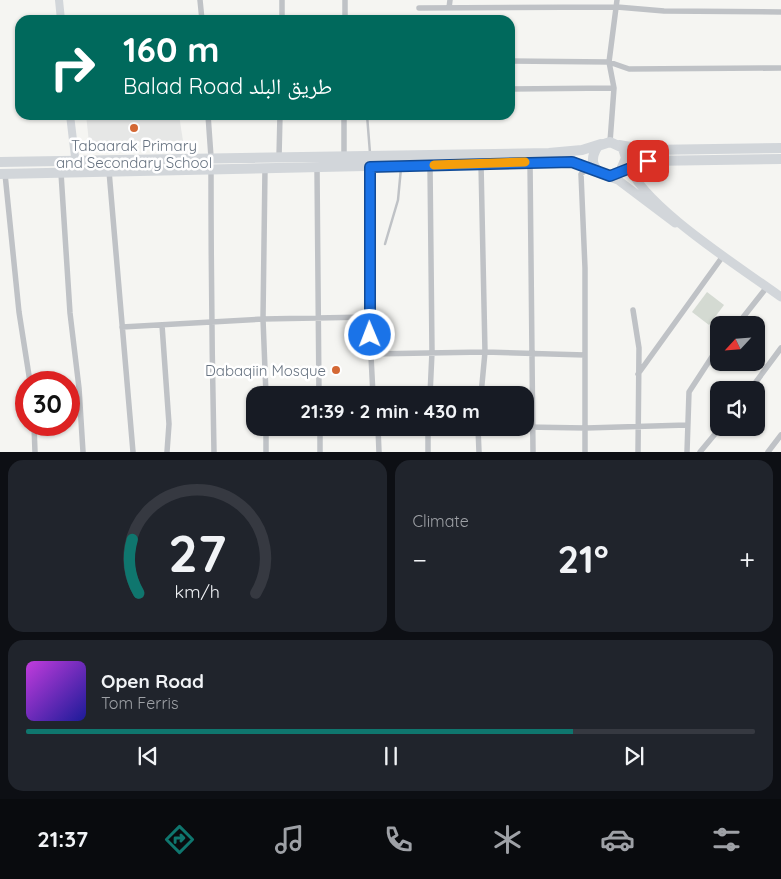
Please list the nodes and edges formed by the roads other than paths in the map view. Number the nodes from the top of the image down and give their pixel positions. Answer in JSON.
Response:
{"nodes":[{"id":1,"x":59,"y":0,"type":"edge"},
{"id":2,"x":200,"y":0,"type":"edge"},
{"id":3,"x":282,"y":0,"type":"edge"},
{"id":4,"x":345,"y":0,"type":"edge"},
{"id":5,"x":450,"y":0,"type":"edge"},
{"id":6,"x":617,"y":0,"type":"edge"},
{"id":7,"x":617,"y":7,"type":"junction"},
{"id":8,"x":419,"y":8,"type":"dead end"},
{"id":9,"x":449,"y":8,"type":"junction"},
{"id":10,"x":781,"y":12,"type":"edge"},
{"id":11,"x":60,"y":15,"type":"edge"},
{"id":12,"x":202,"y":15,"type":"edge"},
{"id":13,"x":282,"y":15,"type":"edge"},
{"id":14,"x":345,"y":15,"type":"edge"},
{"id":15,"x":515,"y":61,"type":"edge"},
{"id":16,"x":609,"y":62,"type":"junction"},
{"id":17,"x":781,"y":68,"type":"edge"},
{"id":18,"x":614,"y":88,"type":"junction"},
{"id":19,"x":515,"y":89,"type":"edge"},
{"id":20,"x":71,"y":120,"type":"edge"},
{"id":21,"x":208,"y":120,"type":"edge"},
{"id":22,"x":280,"y":120,"type":"edge"},
{"id":23,"x":344,"y":120,"type":"edge"},
{"id":24,"x":367,"y":120,"type":"edge"},
{"id":25,"x":610,"y":144,"type":"junction"},
{"id":26,"x":781,"y":148,"type":"edge"},
{"id":27,"x":370,"y":154,"type":"junction"},
{"id":28,"x":344,"y":156,"type":"junction"},
{"id":29,"x":279,"y":157,"type":"junction"},
{"id":30,"x":211,"y":158,"type":"junction"},
{"id":31,"x":781,"y":159,"type":"edge"},
{"id":32,"x":75,"y":161,"type":"junction"},
{"id":33,"x":0,"y":162,"type":"edge"},
{"id":34,"x":530,"y":162,"type":"junction"},
{"id":35,"x":481,"y":164,"type":"junction"},
{"id":36,"x":430,"y":165,"type":"junction"},
{"id":37,"x":401,"y":166,"type":"junction"},
{"id":38,"x":625,"y":166,"type":"junction"},
{"id":39,"x":370,"y":167,"type":"junction"},
{"id":40,"x":317,"y":168,"type":"junction"},
{"id":41,"x":588,"y":168,"type":"junction"},
{"id":42,"x":265,"y":169,"type":"junction"},
{"id":43,"x":211,"y":170,"type":"junction"},
{"id":44,"x":77,"y":172,"type":"junction"},
{"id":45,"x":109,"y":172,"type":"junction"},
{"id":46,"x":61,"y":173,"type":"junction"},
{"id":47,"x":602,"y":173,"type":"junction"},
{"id":48,"x":2,"y":174,"type":"edge"},
{"id":49,"x":699,"y":238,"type":"junction"},
{"id":50,"x":385,"y":244,"type":"dead end"},
{"id":51,"x":723,"y":256,"type":"junction"},
{"id":52,"x":768,"y":287,"type":"junction"},
{"id":53,"x":780,"y":294,"type":"edge"},
{"id":54,"x":634,"y":310,"type":"dead end"},
{"id":55,"x":744,"y":316,"type":"edge"},
{"id":56,"x":369,"y":317,"type":"junction"},
{"id":57,"x":263,"y":319,"type":"junction"},
{"id":58,"x":318,"y":320,"type":"junction"},
{"id":59,"x":210,"y":322,"type":"junction"},
{"id":60,"x":162,"y":325,"type":"junction"},
{"id":61,"x":122,"y":327,"type":"junction"},
{"id":62,"x":781,"y":348,"type":"edge"},
{"id":63,"x":432,"y":352,"type":"junction"},
{"id":64,"x":484,"y":352,"type":"junction"},
{"id":65,"x":370,"y":354,"type":"junction"},
{"id":66,"x":534,"y":354,"type":"junction"},
{"id":67,"x":585,"y":355,"type":"junction"},
{"id":68,"x":710,"y":359,"type":"edge"},
{"id":69,"x":28,"y":371,"type":"edge"},
{"id":70,"x":638,"y":374,"type":"junction"},
{"id":71,"x":757,"y":381,"type":"edge"},
{"id":72,"x":266,"y":386,"type":"edge"},
{"id":73,"x":319,"y":386,"type":"edge"},
{"id":74,"x":372,"y":386,"type":"edge"},
{"id":75,"x":430,"y":386,"type":"edge"},
{"id":76,"x":482,"y":386,"type":"edge"},
{"id":77,"x":534,"y":386,"type":"edge"},
{"id":78,"x":687,"y":425,"type":"junction"},
{"id":79,"x":637,"y":426,"type":"junction"},
{"id":80,"x":534,"y":427,"type":"edge"},
{"id":81,"x":586,"y":428,"type":"junction"},
{"id":82,"x":781,"y":435,"type":"edge"},
{"id":83,"x":34,"y":436,"type":"edge"},
{"id":84,"x":266,"y":436,"type":"edge"},
{"id":85,"x":320,"y":436,"type":"edge"},
{"id":86,"x":378,"y":436,"type":"edge"},
{"id":87,"x":428,"y":436,"type":"edge"},
{"id":88,"x":478,"y":436,"type":"edge"},
{"id":89,"x":533,"y":436,"type":"edge"},
{"id":90,"x":713,"y":436,"type":"edge"},
{"id":91,"x":35,"y":452,"type":"edge"},
{"id":92,"x":83,"y":452,"type":"edge"},
{"id":93,"x":133,"y":452,"type":"edge"},
{"id":94,"x":167,"y":452,"type":"edge"},
{"id":95,"x":214,"y":452,"type":"edge"},
{"id":96,"x":266,"y":452,"type":"edge"},
{"id":97,"x":320,"y":452,"type":"edge"},
{"id":98,"x":379,"y":452,"type":"edge"},
{"id":99,"x":428,"y":452,"type":"edge"},
{"id":100,"x":479,"y":452,"type":"edge"},
{"id":101,"x":533,"y":452,"type":"edge"},
{"id":102,"x":586,"y":452,"type":"edge"},
{"id":103,"x":638,"y":452,"type":"edge"},
{"id":104,"x":687,"y":452,"type":"edge"},
{"id":105,"x":700,"y":452,"type":"edge"},
{"id":106,"x":768,"y":452,"type":"edge"}],
"edges":[{"from":1,"to":11,"type":"street"},
{"from":2,"to":12,"type":"street"},
{"from":3,"to":13,"type":"street"},
{"from":4,"to":14,"type":"street"},
{"from":5,"to":9,"type":"street"},
{"from":6,"to":7,"type":"street"},
{"from":7,"to":9,"type":"street"},
{"from":7,"to":10,"type":"street"},
{"from":7,"to":16,"type":"street"},
{"from":8,"to":9,"type":"street"},
{"from":15,"to":16,"type":"street"},
{"from":16,"to":17,"type":"street"},
{"from":16,"to":18,"type":"street"},
{"from":18,"to":19,"type":"street"},
{"from":18,"to":25,"type":"street"},
{"from":20,"to":32,"type":"street"},
{"from":21,"to":30,"type":"street"},
{"from":22,"to":29,"type":"street"},
{"from":23,"to":28,"type":"street"},
{"from":24,"to":27,"type":"lane"},
{"from":25,"to":26,"type":"highway"},
{"from":25,"to":27,"type":"highway"},
{"from":25,"to":38,"type":"highway"},
{"from":25,"to":47,"type":"highway"},
{"from":27,"to":28,"type":"highway"},
{"from":28,"to":29,"type":"highway"},
{"from":29,"to":30,"type":"highway"},
{"from":30,"to":32,"type":"highway"},
{"from":31,"to":38,"type":"highway"},
{"from":32,"to":33,"type":"highway"},
{"from":32,"to":44,"type":"street"},
{"from":34,"to":35,"type":"highway"},
{"from":34,"to":41,"type":"highway"},
{"from":34,"to":66,"type":"street"},
{"from":35,"to":36,"type":"highway"},
{"from":35,"to":64,"type":"street"},
{"from":36,"to":37,"type":"highway"},
{"from":36,"to":63,"type":"street"},
{"from":37,"to":39,"type":"highway"},
{"from":37,"to":50,"type":"lane"},
{"from":38,"to":47,"type":"highway"},
{"from":38,"to":49,"type":"main road"},
{"from":39,"to":40,"type":"highway"},
{"from":39,"to":56,"type":"street"},
{"from":40,"to":42,"type":"highway"},
{"from":40,"to":58,"type":"street"},
{"from":41,"to":47,"type":"highway"},
{"from":41,"to":67,"type":"street"},
{"from":42,"to":43,"type":"highway"},
{"from":42,"to":57,"type":"street"},
{"from":43,"to":45,"type":"highway"},
{"from":43,"to":59,"type":"street"},
{"from":44,"to":45,"type":"highway"},
{"from":44,"to":46,"type":"highway"},
{"from":45,"to":61,"type":"street"},
{"from":46,"to":48,"type":"highway"},
{"from":46,"to":92,"type":"street"},
{"from":47,"to":49,"type":"main road"},
{"from":48,"to":69,"type":"street"},
{"from":49,"to":51,"type":"main road"},
{"from":51,"to":52,"type":"main road"},
{"from":51,"to":70,"type":"street"},
{"from":52,"to":53,"type":"main road"},
{"from":52,"to":55,"type":"street"},
{"from":54,"to":70,"type":"street"},
{"from":56,"to":58,"type":"street"},
{"from":56,"to":65,"type":"street"},
{"from":57,"to":58,"type":"street"},
{"from":57,"to":59,"type":"street"},
{"from":57,"to":72,"type":"street"},
{"from":58,"to":73,"type":"street"},
{"from":59,"to":60,"type":"street"},
{"from":59,"to":95,"type":"street"},
{"from":60,"to":61,"type":"street"},
{"from":60,"to":94,"type":"street"},
{"from":61,"to":93,"type":"street"},
{"from":62,"to":71,"type":"street"},
{"from":63,"to":64,"type":"street"},
{"from":63,"to":65,"type":"street"},
{"from":63,"to":75,"type":"street"},
{"from":64,"to":66,"type":"street"},
{"from":64,"to":76,"type":"street"},
{"from":65,"to":74,"type":"street"},
{"from":66,"to":67,"type":"street"},
{"from":66,"to":77,"type":"street"},
{"from":67,"to":81,"type":"street"},
{"from":68,"to":78,"type":"street"},
{"from":70,"to":79,"type":"street"},
{"from":78,"to":79,"type":"street"},
{"from":78,"to":104,"type":"street"},
{"from":79,"to":81,"type":"street"},
{"from":79,"to":103,"type":"street"},
{"from":80,"to":81,"type":"street"},
{"from":81,"to":102,"type":"street"},
{"from":82,"to":106,"type":"street"},
{"from":83,"to":91,"type":"street"},
{"from":84,"to":96,"type":"street"},
{"from":85,"to":97,"type":"street"},
{"from":86,"to":98,"type":"street"},
{"from":87,"to":99,"type":"street"},
{"from":88,"to":100,"type":"street"},
{"from":89,"to":101,"type":"street"},
{"from":90,"to":105,"type":"street"}]}
